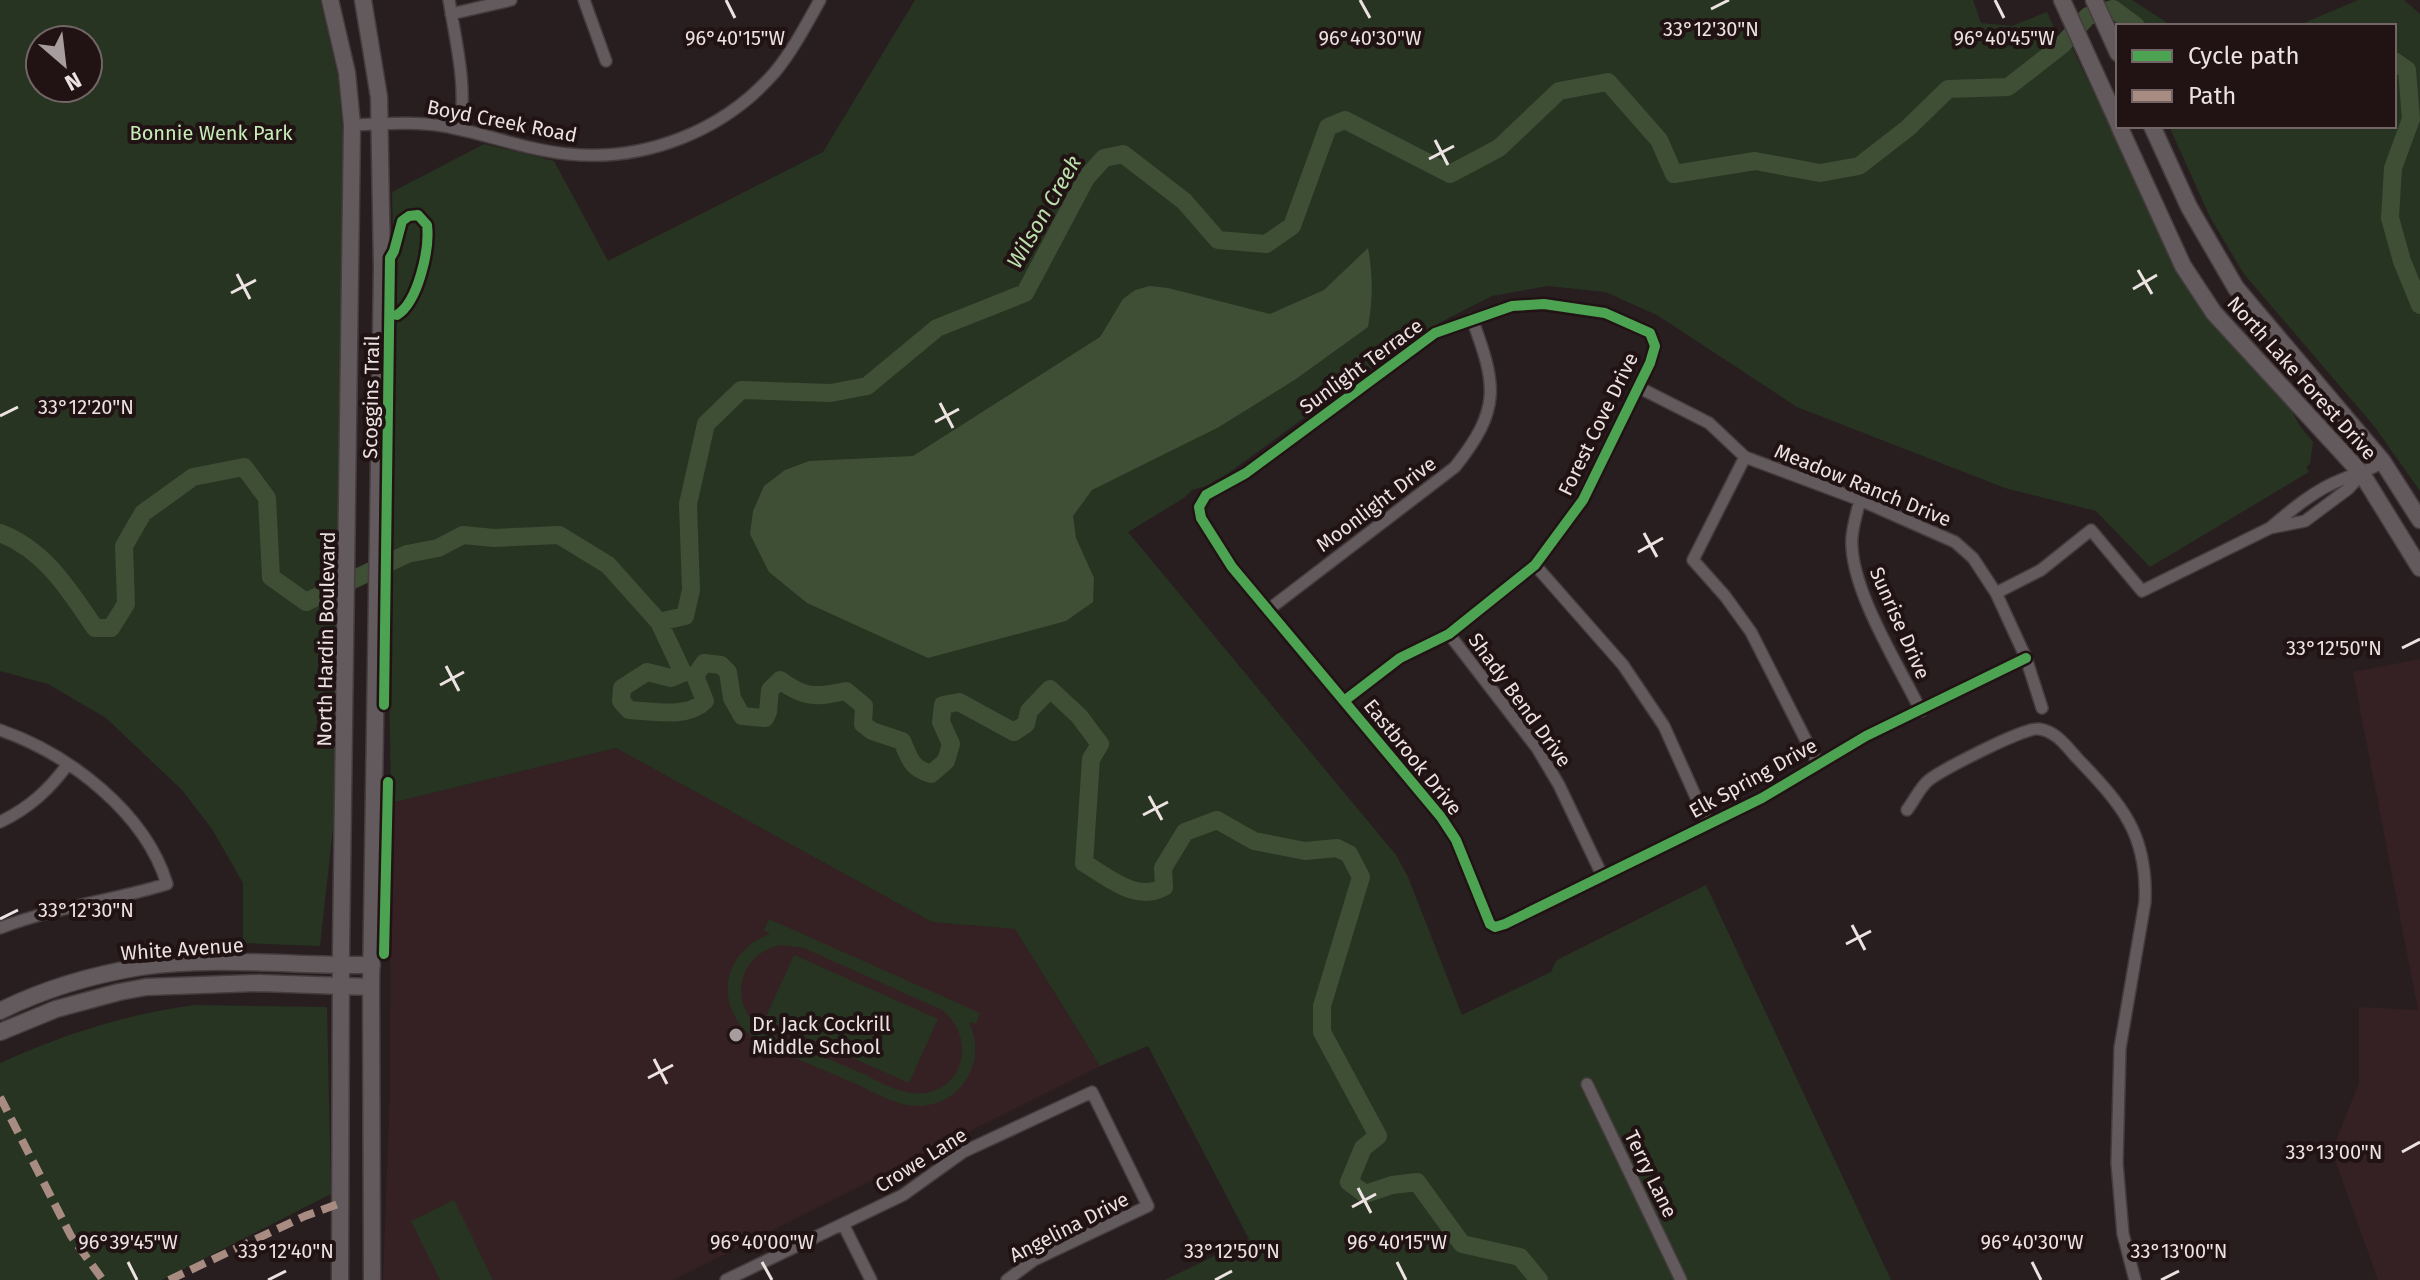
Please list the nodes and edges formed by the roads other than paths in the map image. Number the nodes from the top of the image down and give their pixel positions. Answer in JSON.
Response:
{"nodes":[{"id":1,"x":330,"y":0,"type":"edge"},
{"id":2,"x":363,"y":0,"type":"edge"},
{"id":3,"x":449,"y":0,"type":"edge"},
{"id":4,"x":511,"y":0,"type":"edge"},
{"id":5,"x":584,"y":0,"type":"edge"},
{"id":6,"x":820,"y":0,"type":"edge"},
{"id":7,"x":2062,"y":0,"type":"edge"},
{"id":8,"x":2094,"y":0,"type":"edge"},
{"id":9,"x":451,"y":14,"type":"junction"},
{"id":10,"x":2116,"y":49,"type":"edge"},
{"id":11,"x":606,"y":61,"type":"dead end"},
{"id":12,"x":2116,"y":118,"type":"edge"},
{"id":13,"x":379,"y":124,"type":"junction"},
{"id":14,"x":352,"y":125,"type":"junction"},
{"id":15,"x":2120,"y":128,"type":"edge"},
{"id":16,"x":2153,"y":128,"type":"edge"},
{"id":17,"x":460,"y":129,"type":"junction"},
{"id":18,"x":1472,"y":319,"type":"junction"},
{"id":19,"x":1653,"y":339,"type":"joint"},
{"id":20,"x":1638,"y":387,"type":"junction"},
{"id":21,"x":1745,"y":457,"type":"junction"},
{"id":22,"x":2383,"y":462,"type":"junction"},
{"id":23,"x":2362,"y":474,"type":"junction"},
{"id":24,"x":1860,"y":500,"type":"junction"},
{"id":25,"x":1199,"y":507,"type":"joint"},
{"id":26,"x":2420,"y":520,"type":"edge"},
{"id":27,"x":2270,"y":528,"type":"junction"},
{"id":28,"x":1535,"y":565,"type":"junction"},
{"id":29,"x":2420,"y":568,"type":"edge"},
{"id":30,"x":1996,"y":593,"type":"junction"},
{"id":31,"x":1268,"y":610,"type":"junction"},
{"id":32,"x":1449,"y":634,"type":"junction"},
{"id":33,"x":2026,"y":658,"type":"junction"},
{"id":34,"x":1344,"y":701,"type":"junction"},
{"id":35,"x":2042,"y":708,"type":"dead end"},
{"id":36,"x":1921,"y":711,"type":"junction"},
{"id":37,"x":0,"y":730,"type":"edge"},
{"id":38,"x":68,"y":764,"type":"junction"},
{"id":39,"x":1818,"y":764,"type":"junction"},
{"id":40,"x":1907,"y":810,"type":"dead end"},
{"id":41,"x":0,"y":822,"type":"edge"},
{"id":42,"x":1708,"y":824,"type":"junction"},
{"id":43,"x":1602,"y":875,"type":"junction"},
{"id":44,"x":1495,"y":927,"type":"joint"},
{"id":45,"x":0,"y":928,"type":"edge"},
{"id":46,"x":342,"y":965,"type":"junction"},
{"id":47,"x":372,"y":965,"type":"junction"},
{"id":48,"x":342,"y":985,"type":"junction"},
{"id":49,"x":371,"y":987,"type":"junction"},
{"id":50,"x":0,"y":1011,"type":"edge"},
{"id":51,"x":0,"y":1032,"type":"edge"},
{"id":52,"x":1587,"y":1084,"type":"dead end"},
{"id":53,"x":1092,"y":1092,"type":"joint"},
{"id":54,"x":843,"y":1224,"type":"junction"},
{"id":55,"x":340,"y":1280,"type":"edge"},
{"id":56,"x":372,"y":1280,"type":"edge"},
{"id":57,"x":726,"y":1280,"type":"edge"},
{"id":58,"x":871,"y":1280,"type":"edge"},
{"id":59,"x":1007,"y":1280,"type":"edge"},
{"id":60,"x":1681,"y":1280,"type":"edge"},
{"id":61,"x":2135,"y":1280,"type":"edge"}],
"edges":[{"from":1,"to":14,"type":"main road","name":"North Hardin Boulevard"},
{"from":2,"to":13,"type":"main road"},
{"from":3,"to":9,"type":"street"},
{"from":4,"to":9,"type":"street"},
{"from":5,"to":11,"type":"street"},
{"from":6,"to":17,"type":"street","name":"Boyd Creek Road"},
{"from":7,"to":12,"type":"main road","name":"North Lake Forest Drive"},
{"from":8,"to":10,"type":"main road"},
{"from":9,"to":17,"type":"street"},
{"from":13,"to":14,"type":"street","name":"Boyd Creek Road"},
{"from":13,"to":17,"type":"street","name":"Boyd Creek Road"},
{"from":13,"to":47,"type":"main road"},
{"from":14,"to":46,"type":"main road","name":"North Hardin Boulevard"},
{"from":15,"to":23,"type":"main road","name":"North Lake Forest Drive"},
{"from":16,"to":22,"type":"main road","name":"North Lake Forest Drive"},
{"from":18,"to":19,"type":"street","name":"Sunlight Terrace"},
{"from":18,"to":25,"type":"street","name":"Sunlight Terrace"},
{"from":18,"to":31,"type":"street","name":"Moonlight Drive"},
{"from":19,"to":20,"type":"street","name":"Forest Cove Drive"},
{"from":20,"to":21,"type":"street","name":"Meadow Ranch Drive"},
{"from":20,"to":28,"type":"street","name":"Forest Cove Drive"},
{"from":21,"to":24,"type":"street","name":"Meadow Ranch Drive"},
{"from":21,"to":39,"type":"street"},
{"from":22,"to":23,"type":"street"},
{"from":22,"to":26,"type":"main road","name":"North Lake Forest Drive"},
{"from":23,"to":27,"type":"street"},
{"from":23,"to":27,"type":"street"},
{"from":23,"to":29,"type":"main road","name":"North Lake Forest Drive"},
{"from":24,"to":30,"type":"street","name":"Meadow Ranch Drive"},
{"from":24,"to":36,"type":"street","name":"Sunrise Drive"},
{"from":25,"to":31,"type":"street","name":"Eastbrook Drive"},
{"from":27,"to":30,"type":"street"},
{"from":28,"to":32,"type":"street","name":"Forest Cove Drive"},
{"from":28,"to":42,"type":"street"},
{"from":30,"to":33,"type":"street","name":"Meadow Ranch Drive"},
{"from":31,"to":34,"type":"street","name":"Eastbrook Drive"},
{"from":32,"to":34,"type":"street","name":"Forest Cove Drive"},
{"from":32,"to":43,"type":"street","name":"Shady Bend Drive"},
{"from":33,"to":35,"type":"street","name":"Meadow Ranch Drive"},
{"from":33,"to":36,"type":"street","name":"Elk Spring Drive"},
{"from":34,"to":44,"type":"street","name":"Eastbrook Drive"},
{"from":36,"to":39,"type":"street","name":"Elk Spring Drive"},
{"from":37,"to":38,"type":"street"},
{"from":38,"to":41,"type":"street"},
{"from":38,"to":45,"type":"street"},
{"from":39,"to":42,"type":"street","name":"Elk Spring Drive"},
{"from":40,"to":61,"type":"street"},
{"from":42,"to":43,"type":"street","name":"Elk Spring Drive"},
{"from":43,"to":44,"type":"street","name":"Elk Spring Drive"},
{"from":46,"to":47,"type":"main road","name":"White Avenue"},
{"from":46,"to":48,"type":"main road","name":"North Hardin Boulevard"},
{"from":46,"to":50,"type":"main road","name":"White Avenue"},
{"from":47,"to":49,"type":"main road"},
{"from":48,"to":49,"type":"main road"},
{"from":48,"to":51,"type":"main road"},
{"from":48,"to":55,"type":"main road","name":"North Hardin Boulevard"},
{"from":49,"to":56,"type":"main road"},
{"from":52,"to":60,"type":"street","name":"Terry Lane"},
{"from":53,"to":54,"type":"street","name":"Crowe Lane"},
{"from":53,"to":59,"type":"street","name":"Angelina Drive"},
{"from":54,"to":57,"type":"street","name":"Crowe Lane"},
{"from":54,"to":58,"type":"street"}]}
